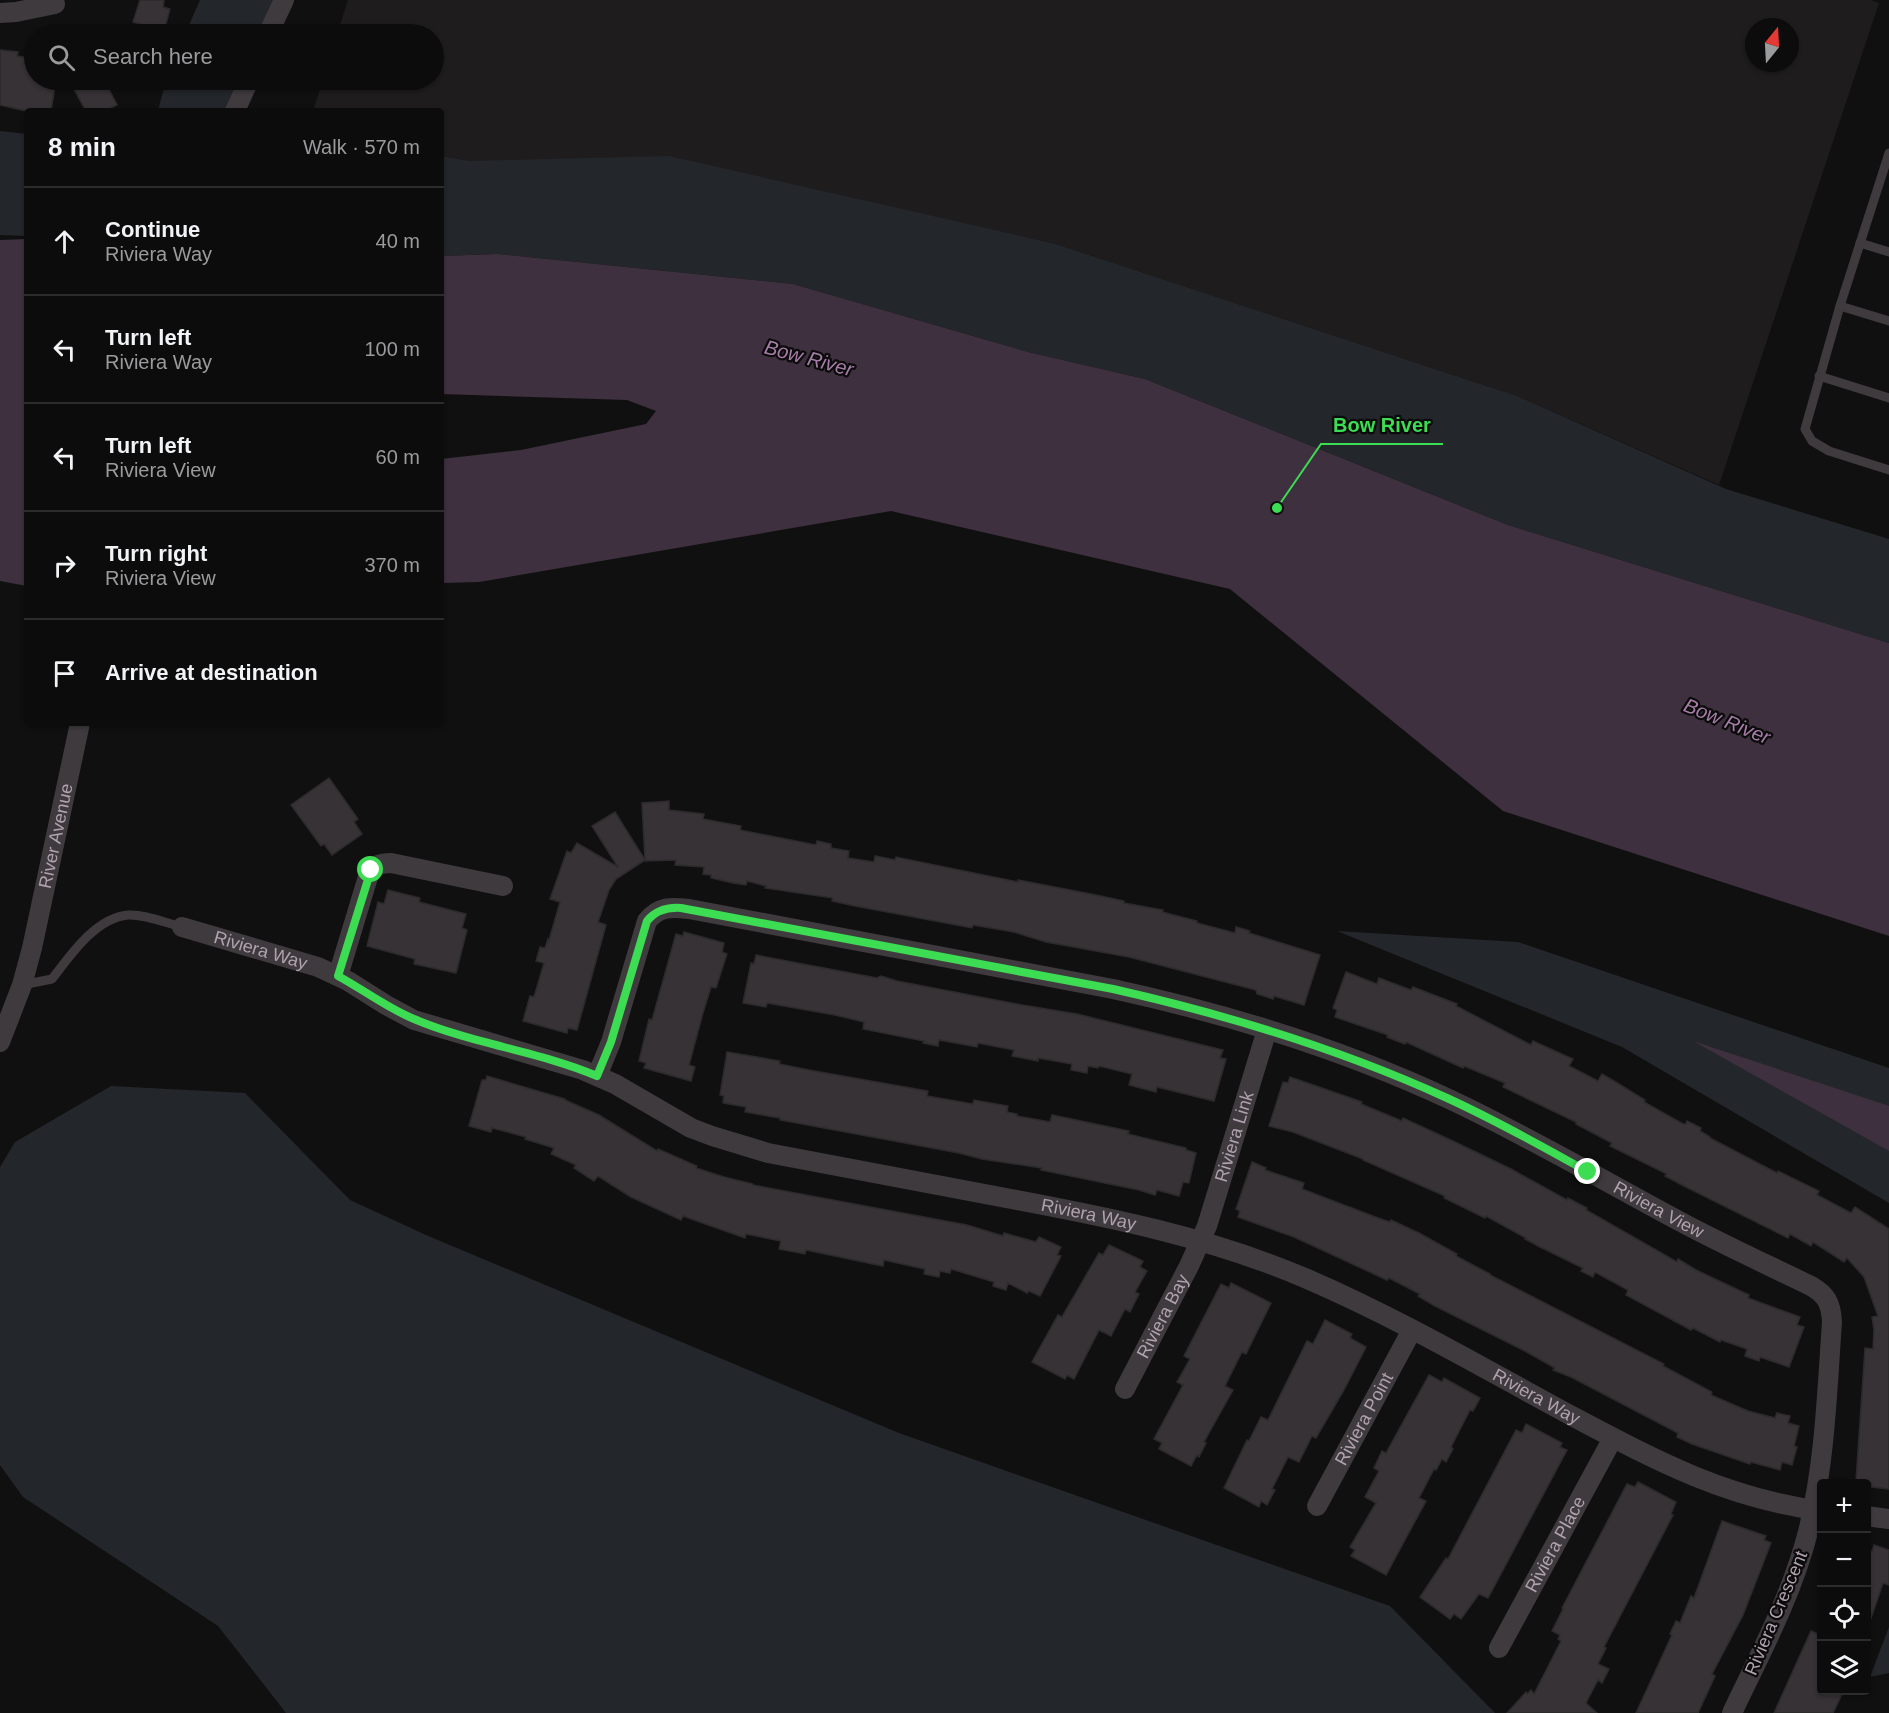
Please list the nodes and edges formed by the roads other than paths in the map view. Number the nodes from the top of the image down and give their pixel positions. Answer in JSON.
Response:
{"nodes":[{"id":1,"x":284,"y":0,"type":"edge"},
{"id":2,"x":56,"y":4,"type":"dead end"},
{"id":3,"x":0,"y":13,"type":"edge"},
{"id":4,"x":273,"y":24,"type":"edge"},
{"id":5,"x":244,"y":90,"type":"edge"},
{"id":6,"x":236,"y":108,"type":"edge"},
{"id":7,"x":1889,"y":153,"type":"edge"},
{"id":8,"x":1886,"y":169,"type":"edge"},
{"id":9,"x":1860,"y":243,"type":"junction"},
{"id":10,"x":1889,"y":252,"type":"edge"},
{"id":11,"x":1840,"y":306,"type":"junction"},
{"id":12,"x":1889,"y":321,"type":"edge"},
{"id":13,"x":1820,"y":376,"type":"junction"},
{"id":14,"x":1889,"y":398,"type":"edge"},
{"id":15,"x":1889,"y":470,"type":"edge"},
{"id":16,"x":79,"y":726,"type":"edge"},
{"id":17,"x":503,"y":886,"type":"dead end"},
{"id":18,"x":182,"y":927,"type":"joint"},
{"id":19,"x":338,"y":976,"type":"junction"},
{"id":20,"x":22,"y":985,"type":"junction"},
{"id":21,"x":1267,"y":1030,"type":"junction"},
{"id":22,"x":0,"y":1042,"type":"edge"},
{"id":23,"x":597,"y":1076,"type":"junction"},
{"id":24,"x":1201,"y":1242,"type":"junction"},
{"id":25,"x":1412,"y":1330,"type":"junction"},
{"id":26,"x":1125,"y":1389,"type":"dead end"},
{"id":27,"x":1613,"y":1438,"type":"junction"},
{"id":28,"x":1820,"y":1479,"type":"edge"},
{"id":29,"x":1317,"y":1506,"type":"dead end"},
{"id":30,"x":1817,"y":1510,"type":"edge"},
{"id":31,"x":1871,"y":1517,"type":"edge"},
{"id":32,"x":1889,"y":1519,"type":"edge"},
{"id":33,"x":1499,"y":1648,"type":"dead end"},
{"id":34,"x":1732,"y":1713,"type":"edge"}],
"edges":[{"from":1,"to":4,"type":"street"},
{"from":2,"to":3,"type":"street"},
{"from":5,"to":6,"type":"street"},
{"from":7,"to":8,"type":"lane"},
{"from":8,"to":9,"type":"lane"},
{"from":9,"to":10,"type":"lane"},
{"from":9,"to":11,"type":"lane"},
{"from":11,"to":12,"type":"lane"},
{"from":11,"to":13,"type":"lane"},
{"from":13,"to":14,"type":"lane"},
{"from":13,"to":15,"type":"lane"},
{"from":16,"to":20,"type":"street","name":"River Avenue"},
{"from":17,"to":19,"type":"street"},
{"from":18,"to":19,"type":"street","name":"Riviera Way"},
{"from":18,"to":20,"type":"lane"},
{"from":19,"to":23,"type":"street","name":"Riviera Way"},
{"from":20,"to":22,"type":"street","name":"River Avenue"},
{"from":21,"to":23,"type":"street","name":"Riviera View"},
{"from":21,"to":24,"type":"street","name":"Riviera Link"},
{"from":21,"to":28,"type":"street","name":"Riviera View"},
{"from":23,"to":24,"type":"street","name":"Riviera Way"},
{"from":24,"to":25,"type":"street","name":"Riviera Way"},
{"from":24,"to":26,"type":"street","name":"Riviera Bay"},
{"from":25,"to":27,"type":"street","name":"Riviera Way"},
{"from":25,"to":29,"type":"street","name":"Riviera Point"},
{"from":27,"to":30,"type":"street","name":"Riviera Way"},
{"from":27,"to":33,"type":"street","name":"Riviera Place"},
{"from":30,"to":34,"type":"street","name":"Riviera Crescent"},
{"from":31,"to":32,"type":"street"}]}
